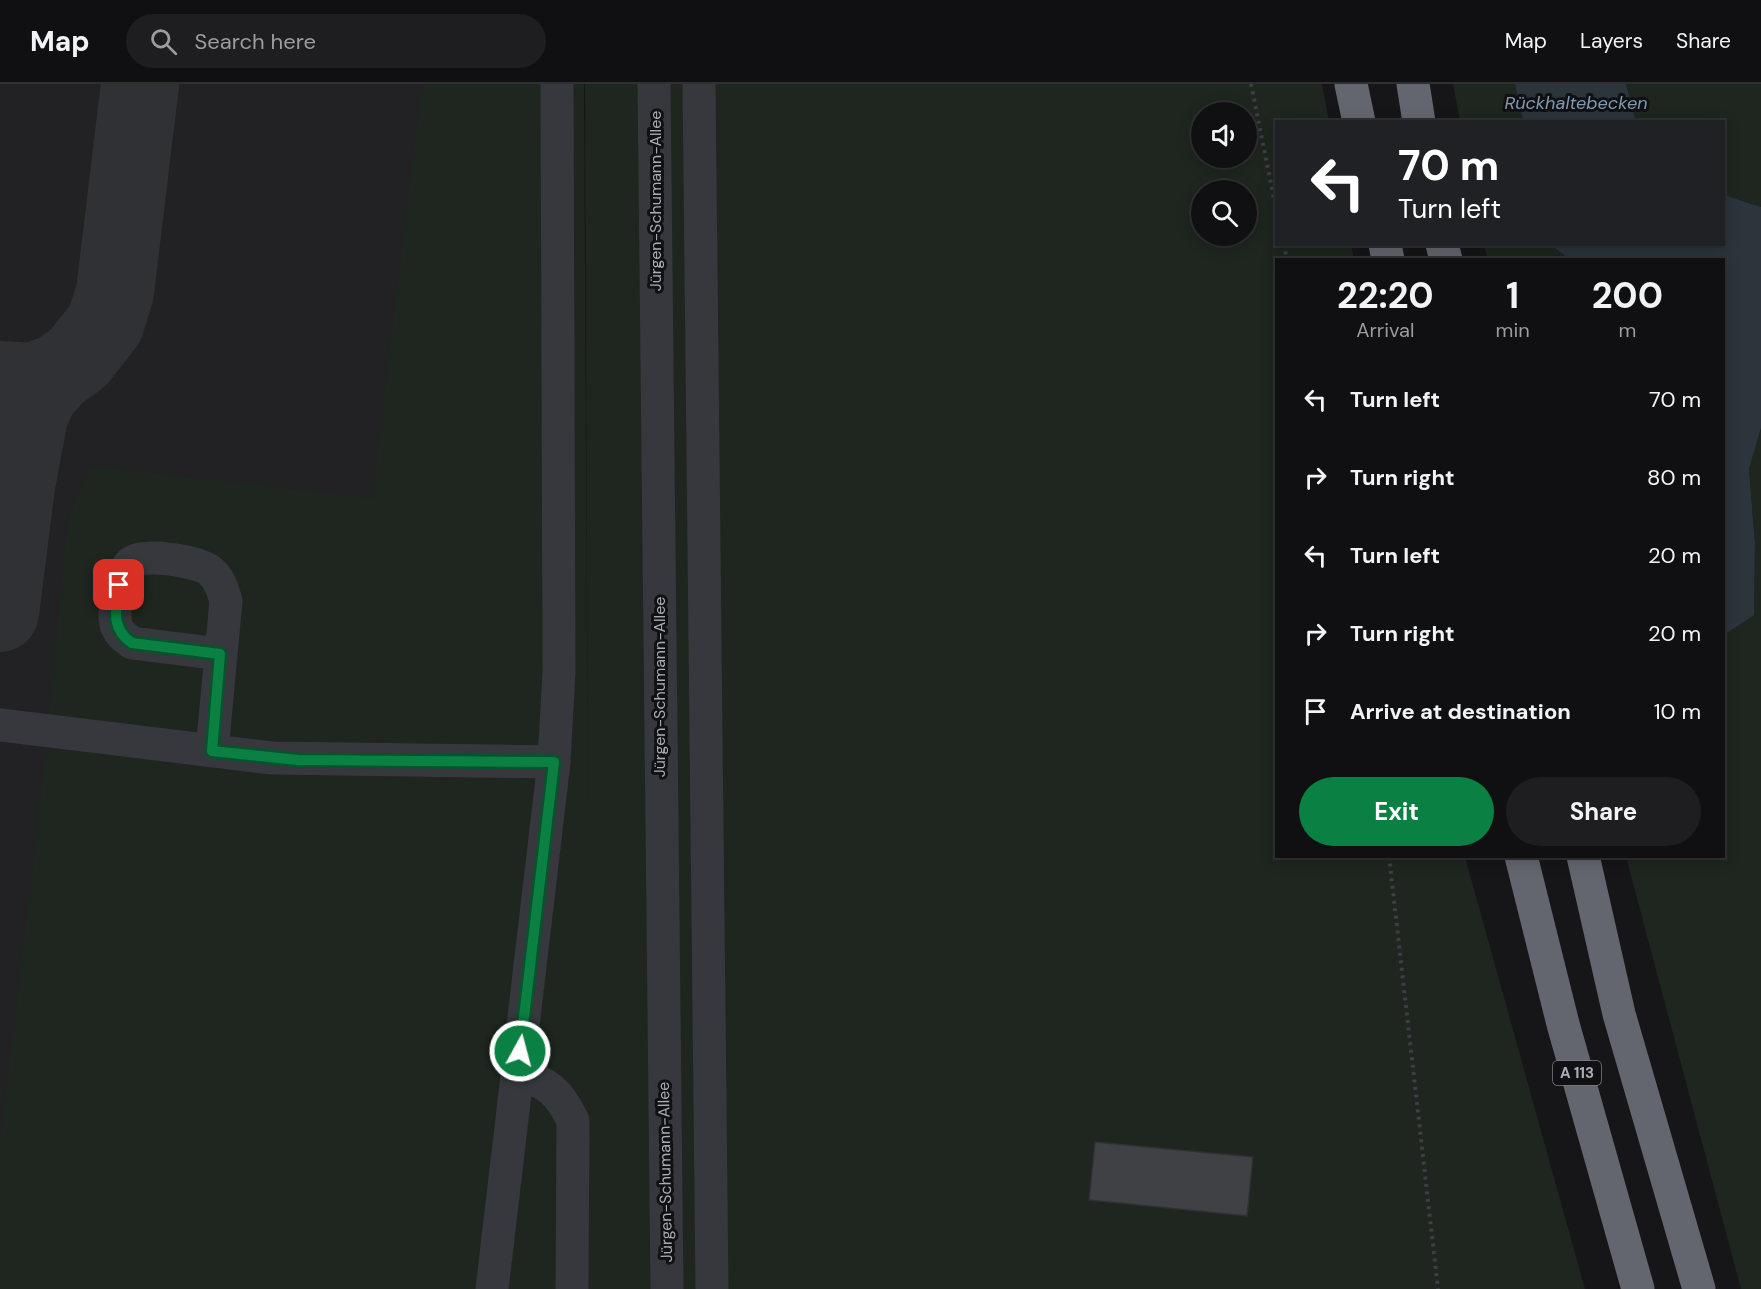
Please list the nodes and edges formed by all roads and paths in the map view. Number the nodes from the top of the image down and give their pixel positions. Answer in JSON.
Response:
{"nodes":[{"id":1,"x":557,"y":84,"type":"edge"},
{"id":2,"x":654,"y":84,"type":"edge"},
{"id":3,"x":699,"y":84,"type":"edge"},
{"id":4,"x":1251,"y":84,"type":"edge"},
{"id":5,"x":1351,"y":84,"type":"edge"},
{"id":6,"x":1413,"y":84,"type":"edge"},
{"id":7,"x":1359,"y":120,"type":"edge"},
{"id":8,"x":1419,"y":120,"type":"edge"},
{"id":9,"x":1275,"y":204,"type":"edge"},
{"id":10,"x":220,"y":654,"type":"dead end"},
{"id":11,"x":0,"y":725,"type":"edge"},
{"id":12,"x":212,"y":751,"type":"junction"},
{"id":13,"x":554,"y":762,"type":"junction"},
{"id":14,"x":1389,"y":858,"type":"edge"},
{"id":15,"x":1522,"y":858,"type":"edge"},
{"id":16,"x":1583,"y":858,"type":"edge"},
{"id":17,"x":517,"y":1073,"type":"junction"},
{"id":18,"x":492,"y":1289,"type":"edge"},
{"id":19,"x":572,"y":1289,"type":"edge"},
{"id":20,"x":667,"y":1289,"type":"edge"},
{"id":21,"x":712,"y":1289,"type":"edge"},
{"id":22,"x":1438,"y":1289,"type":"edge"},
{"id":23,"x":1638,"y":1289,"type":"edge"},
{"id":24,"x":1699,"y":1289,"type":"edge"}],
"edges":[{"from":1,"to":13,"type":"street"},
{"from":2,"to":20,"type":"street","name":"Jürgen-Schumann-Allee"},
{"from":3,"to":21,"type":"street"},
{"from":4,"to":9,"type":"path"},
{"from":5,"to":7,"type":"highway"},
{"from":6,"to":8,"type":"highway"},
{"from":10,"to":12,"type":"street"},
{"from":11,"to":12,"type":"street"},
{"from":12,"to":13,"type":"street"},
{"from":13,"to":17,"type":"street"},
{"from":14,"to":22,"type":"path"},
{"from":15,"to":23,"type":"highway","number":"A 113"},
{"from":16,"to":24,"type":"highway"},
{"from":17,"to":18,"type":"street"},
{"from":17,"to":19,"type":"street"}]}
